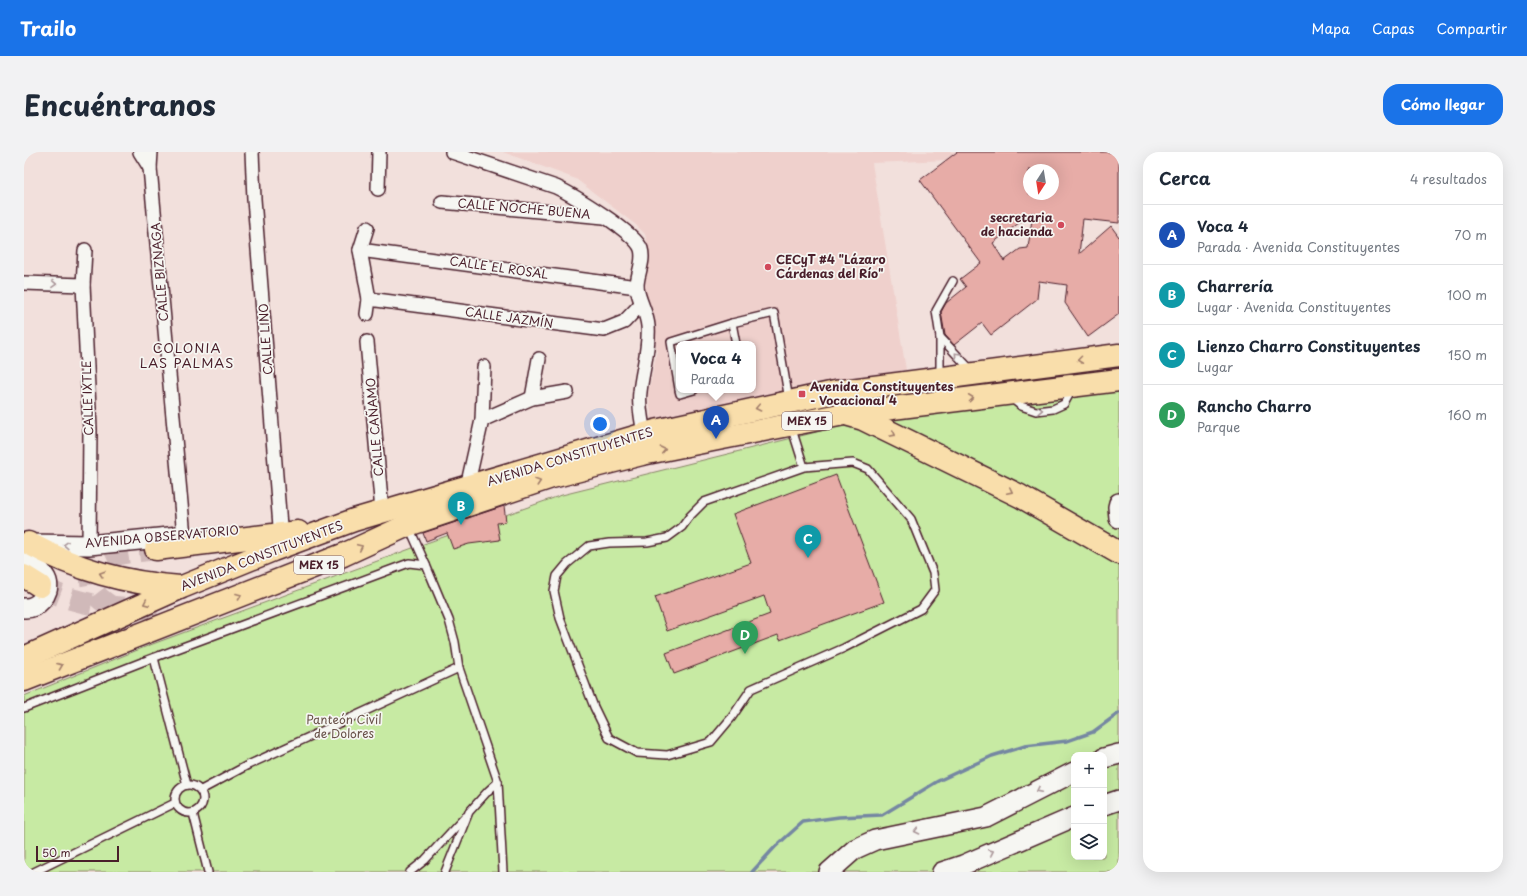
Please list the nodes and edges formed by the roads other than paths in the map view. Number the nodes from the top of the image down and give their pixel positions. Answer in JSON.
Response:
{"nodes":[{"id":1,"x":140,"y":152,"type":"edge"},
{"id":2,"x":151,"y":152,"type":"edge"},
{"id":3,"x":252,"y":152,"type":"edge"},
{"id":4,"x":379,"y":152,"type":"edge"},
{"id":5,"x":452,"y":152,"type":"edge"},
{"id":6,"x":150,"y":168,"type":"junction"},
{"id":7,"x":378,"y":189,"type":"dead end"},
{"id":8,"x":442,"y":202,"type":"dead end"},
{"id":9,"x":606,"y":217,"type":"junction"},
{"id":10,"x":367,"y":228,"type":"dead end"},
{"id":11,"x":85,"y":250,"type":"dead end"},
{"id":12,"x":360,"y":250,"type":"junction"},
{"id":13,"x":953,"y":281,"type":"dead end"},
{"id":14,"x":24,"y":283,"type":"edge"},
{"id":15,"x":83,"y":285,"type":"junction"},
{"id":16,"x":637,"y":287,"type":"junction"},
{"id":17,"x":369,"y":299,"type":"junction"},
{"id":18,"x":641,"y":304,"type":"junction"},
{"id":19,"x":367,"y":314,"type":"dead end"},
{"id":20,"x":732,"y":323,"type":"junction"},
{"id":21,"x":940,"y":337,"type":"junction"},
{"id":22,"x":735,"y":341,"type":"edge"},
{"id":23,"x":367,"y":342,"type":"dead end"},
{"id":24,"x":1119,"y":355,"type":"edge"},
{"id":25,"x":540,"y":359,"type":"dead end"},
{"id":26,"x":484,"y":367,"type":"dead end"},
{"id":27,"x":676,"y":372,"type":"edge"},
{"id":28,"x":974,"y":374,"type":"junction"},
{"id":29,"x":938,"y":378,"type":"junction"},
{"id":30,"x":1119,"y":380,"type":"edge"},
{"id":31,"x":567,"y":392,"type":"dead end"},
{"id":32,"x":532,"y":398,"type":"junction"},
{"id":33,"x":789,"y":402,"type":"junction"},
{"id":34,"x":844,"y":414,"type":"junction"},
{"id":35,"x":482,"y":420,"type":"junction"},
{"id":36,"x":790,"y":424,"type":"junction"},
{"id":37,"x":644,"y":434,"type":"junction"},
{"id":38,"x":804,"y":467,"type":"junction"},
{"id":39,"x":467,"y":487,"type":"junction"},
{"id":40,"x":500,"y":494,"type":"junction"},
{"id":41,"x":1119,"y":503,"type":"edge"},
{"id":42,"x":382,"y":511,"type":"junction"},
{"id":43,"x":1119,"y":518,"type":"edge"},
{"id":44,"x":354,"y":520,"type":"junction"},
{"id":45,"x":408,"y":525,"type":"junction"},
{"id":46,"x":289,"y":529,"type":"junction"},
{"id":47,"x":184,"y":536,"type":"junction"},
{"id":48,"x":89,"y":545,"type":"junction"},
{"id":49,"x":25,"y":549,"type":"edge"},
{"id":50,"x":156,"y":549,"type":"tunnel mouth"},
{"id":51,"x":1119,"y":553,"type":"edge"},
{"id":52,"x":426,"y":565,"type":"junction"},
{"id":53,"x":182,"y":587,"type":"junction"},
{"id":54,"x":168,"y":607,"type":"tunnel mouth"},
{"id":55,"x":24,"y":608,"type":"edge"},
{"id":56,"x":24,"y":658,"type":"edge"},
{"id":57,"x":154,"y":658,"type":"junction"},
{"id":58,"x":459,"y":668,"type":"junction"},
{"id":59,"x":24,"y":680,"type":"edge"},
{"id":60,"x":24,"y":708,"type":"edge"},
{"id":61,"x":1119,"y":754,"type":"edge"},
{"id":62,"x":1107,"y":757,"type":"edge"},
{"id":63,"x":1071,"y":774,"type":"edge"},
{"id":64,"x":498,"y":782,"type":"junction"},
{"id":65,"x":187,"y":785,"type":"junction"},
{"id":66,"x":201,"y":790,"type":"junction"},
{"id":67,"x":1119,"y":800,"type":"edge"},
{"id":68,"x":176,"y":803,"type":"junction"},
{"id":69,"x":1107,"y":805,"type":"edge"},
{"id":70,"x":469,"y":812,"type":"junction"},
{"id":71,"x":194,"y":813,"type":"junction"},
{"id":72,"x":1071,"y":818,"type":"edge"},
{"id":73,"x":34,"y":872,"type":"edge"},
{"id":74,"x":208,"y":872,"type":"edge"},
{"id":75,"x":410,"y":872,"type":"edge"},
{"id":76,"x":445,"y":872,"type":"edge"},
{"id":77,"x":503,"y":872,"type":"edge"},
{"id":78,"x":829,"y":872,"type":"edge"},
{"id":79,"x":942,"y":872,"type":"edge"}],
"edges":[{"from":1,"to":6,"type":"street"},
{"from":2,"to":6,"type":"street","name":"CALLE BIZNAGA"},
{"from":3,"to":46,"type":"street","name":"CALLE LINO"},
{"from":4,"to":7,"type":"street"},
{"from":5,"to":9,"type":"street"},
{"from":6,"to":47,"type":"street","name":"CALLE BIZNAGA"},
{"from":8,"to":9,"type":"street","name":"CALLE NOCHE BUENA"},
{"from":9,"to":16,"type":"street"},
{"from":10,"to":12,"type":"street"},
{"from":11,"to":15,"type":"street","name":"CALLE IXTLE"},
{"from":12,"to":16,"type":"street","name":"CALLE EL ROSAL"},
{"from":12,"to":17,"type":"street"},
{"from":13,"to":21,"type":"lane"},
{"from":14,"to":15,"type":"street","one_way":true},
{"from":15,"to":48,"type":"street","name":"CALLE IXTLE"},
{"from":16,"to":18,"type":"street"},
{"from":17,"to":18,"type":"street","name":"CALLE JAZMÍN"},
{"from":17,"to":19,"type":"street"},
{"from":18,"to":37,"type":"street"},
{"from":20,"to":22,"type":"lane"},
{"from":20,"to":27,"type":"lane"},
{"from":20,"to":33,"type":"lane"},
{"from":28,"to":21,"type":"lane","one_way":true},
{"from":21,"to":29,"type":"lane"},
{"from":23,"to":42,"type":"street","name":"CALLE CAÑAMO"},
{"from":24,"to":28,"type":"highway","name":"AVENIDA CONSTITUYENTES","number":"MEX 15","one_way":true},
{"from":25,"to":32,"type":"street"},
{"from":26,"to":35,"type":"street"},
{"from":28,"to":29,"type":"highway","name":"AVENIDA CONSTITUYENTES","number":"MEX 15"},
{"from":29,"to":33,"type":"highway","name":"AVENIDA CONSTITUYENTES","number":"MEX 15"},
{"from":34,"to":30,"type":"highway","name":"AVENIDA CONSTITUYENTES","number":"MEX 15","one_way":true},
{"from":31,"to":32,"type":"street"},
{"from":32,"to":35,"type":"street"},
{"from":33,"to":37,"type":"highway","name":"AVENIDA CONSTITUYENTES","number":"MEX 15","one_way":true},
{"from":34,"to":36,"type":"highway","name":"AVENIDA CONSTITUYENTES","number":"MEX 15"},
{"from":34,"to":51,"type":"highway","one_way":true},
{"from":35,"to":39,"type":"street"},
{"from":36,"to":38,"type":"lane"},
{"from":40,"to":36,"type":"highway","name":"AVENIDA CONSTITUYENTES","number":"MEX 15","one_way":true},
{"from":37,"to":39,"type":"highway","name":"AVENIDA CONSTITUYENTES","number":"MEX 15"},
{"from":38,"to":38,"type":"lane"},
{"from":39,"to":42,"type":"highway","name":"AVENIDA CONSTITUYENTES","number":"MEX 15"},
{"from":40,"to":45,"type":"highway","name":"AVENIDA CONSTITUYENTES","number":"MEX 15"},
{"from":40,"to":54,"type":"highway"},
{"from":41,"to":43,"type":"street"},
{"from":42,"to":44,"type":"highway","name":"AVENIDA CONSTITUYENTES","number":"MEX 15"},
{"from":44,"to":46,"type":"highway"},
{"from":44,"to":53,"type":"highway","name":"AVENIDA CONSTITUYENTES","number":"MEX 15"},
{"from":45,"to":52,"type":"lane"},
{"from":59,"to":45,"type":"highway","name":"AVENIDA CONSTITUYENTES","number":"MEX 15","one_way":true},
{"from":46,"to":47,"type":"street","name":"AVENIDA OBSERVATORIO"},
{"from":46,"to":50,"type":"highway"},
{"from":47,"to":48,"type":"street","name":"AVENIDA OBSERVATORIO"},
{"from":48,"to":49,"type":"street","name":"AVENIDA OBSERVATORIO","one_way":true},
{"from":53,"to":49,"type":"highway","one_way":true},
{"from":49,"to":55,"type":"street"},
{"from":52,"to":57,"type":"lane"},
{"from":52,"to":58,"type":"lane"},
{"from":53,"to":56,"type":"highway","name":"AVENIDA CONSTITUYENTES","number":"MEX 15","one_way":true},
{"from":57,"to":60,"type":"lane"},
{"from":57,"to":65,"type":"lane"},
{"from":58,"to":64,"type":"lane"},
{"from":58,"to":66,"type":"lane"},
{"from":61,"to":62,"type":"street"},
{"from":63,"to":78,"type":"street","one_way":true},
{"from":64,"to":70,"type":"lane"},
{"from":64,"to":77,"type":"lane"},
{"from":65,"to":66,"type":"lane"},
{"from":65,"to":68,"type":"lane"},
{"from":66,"to":71,"type":"lane"},
{"from":67,"to":69,"type":"street"},
{"from":68,"to":71,"type":"lane"},
{"from":68,"to":73,"type":"lane"},
{"from":70,"to":75,"type":"lane"},
{"from":70,"to":76,"type":"lane"},
{"from":71,"to":74,"type":"lane"},
{"from":79,"to":72,"type":"street","one_way":true}]}
